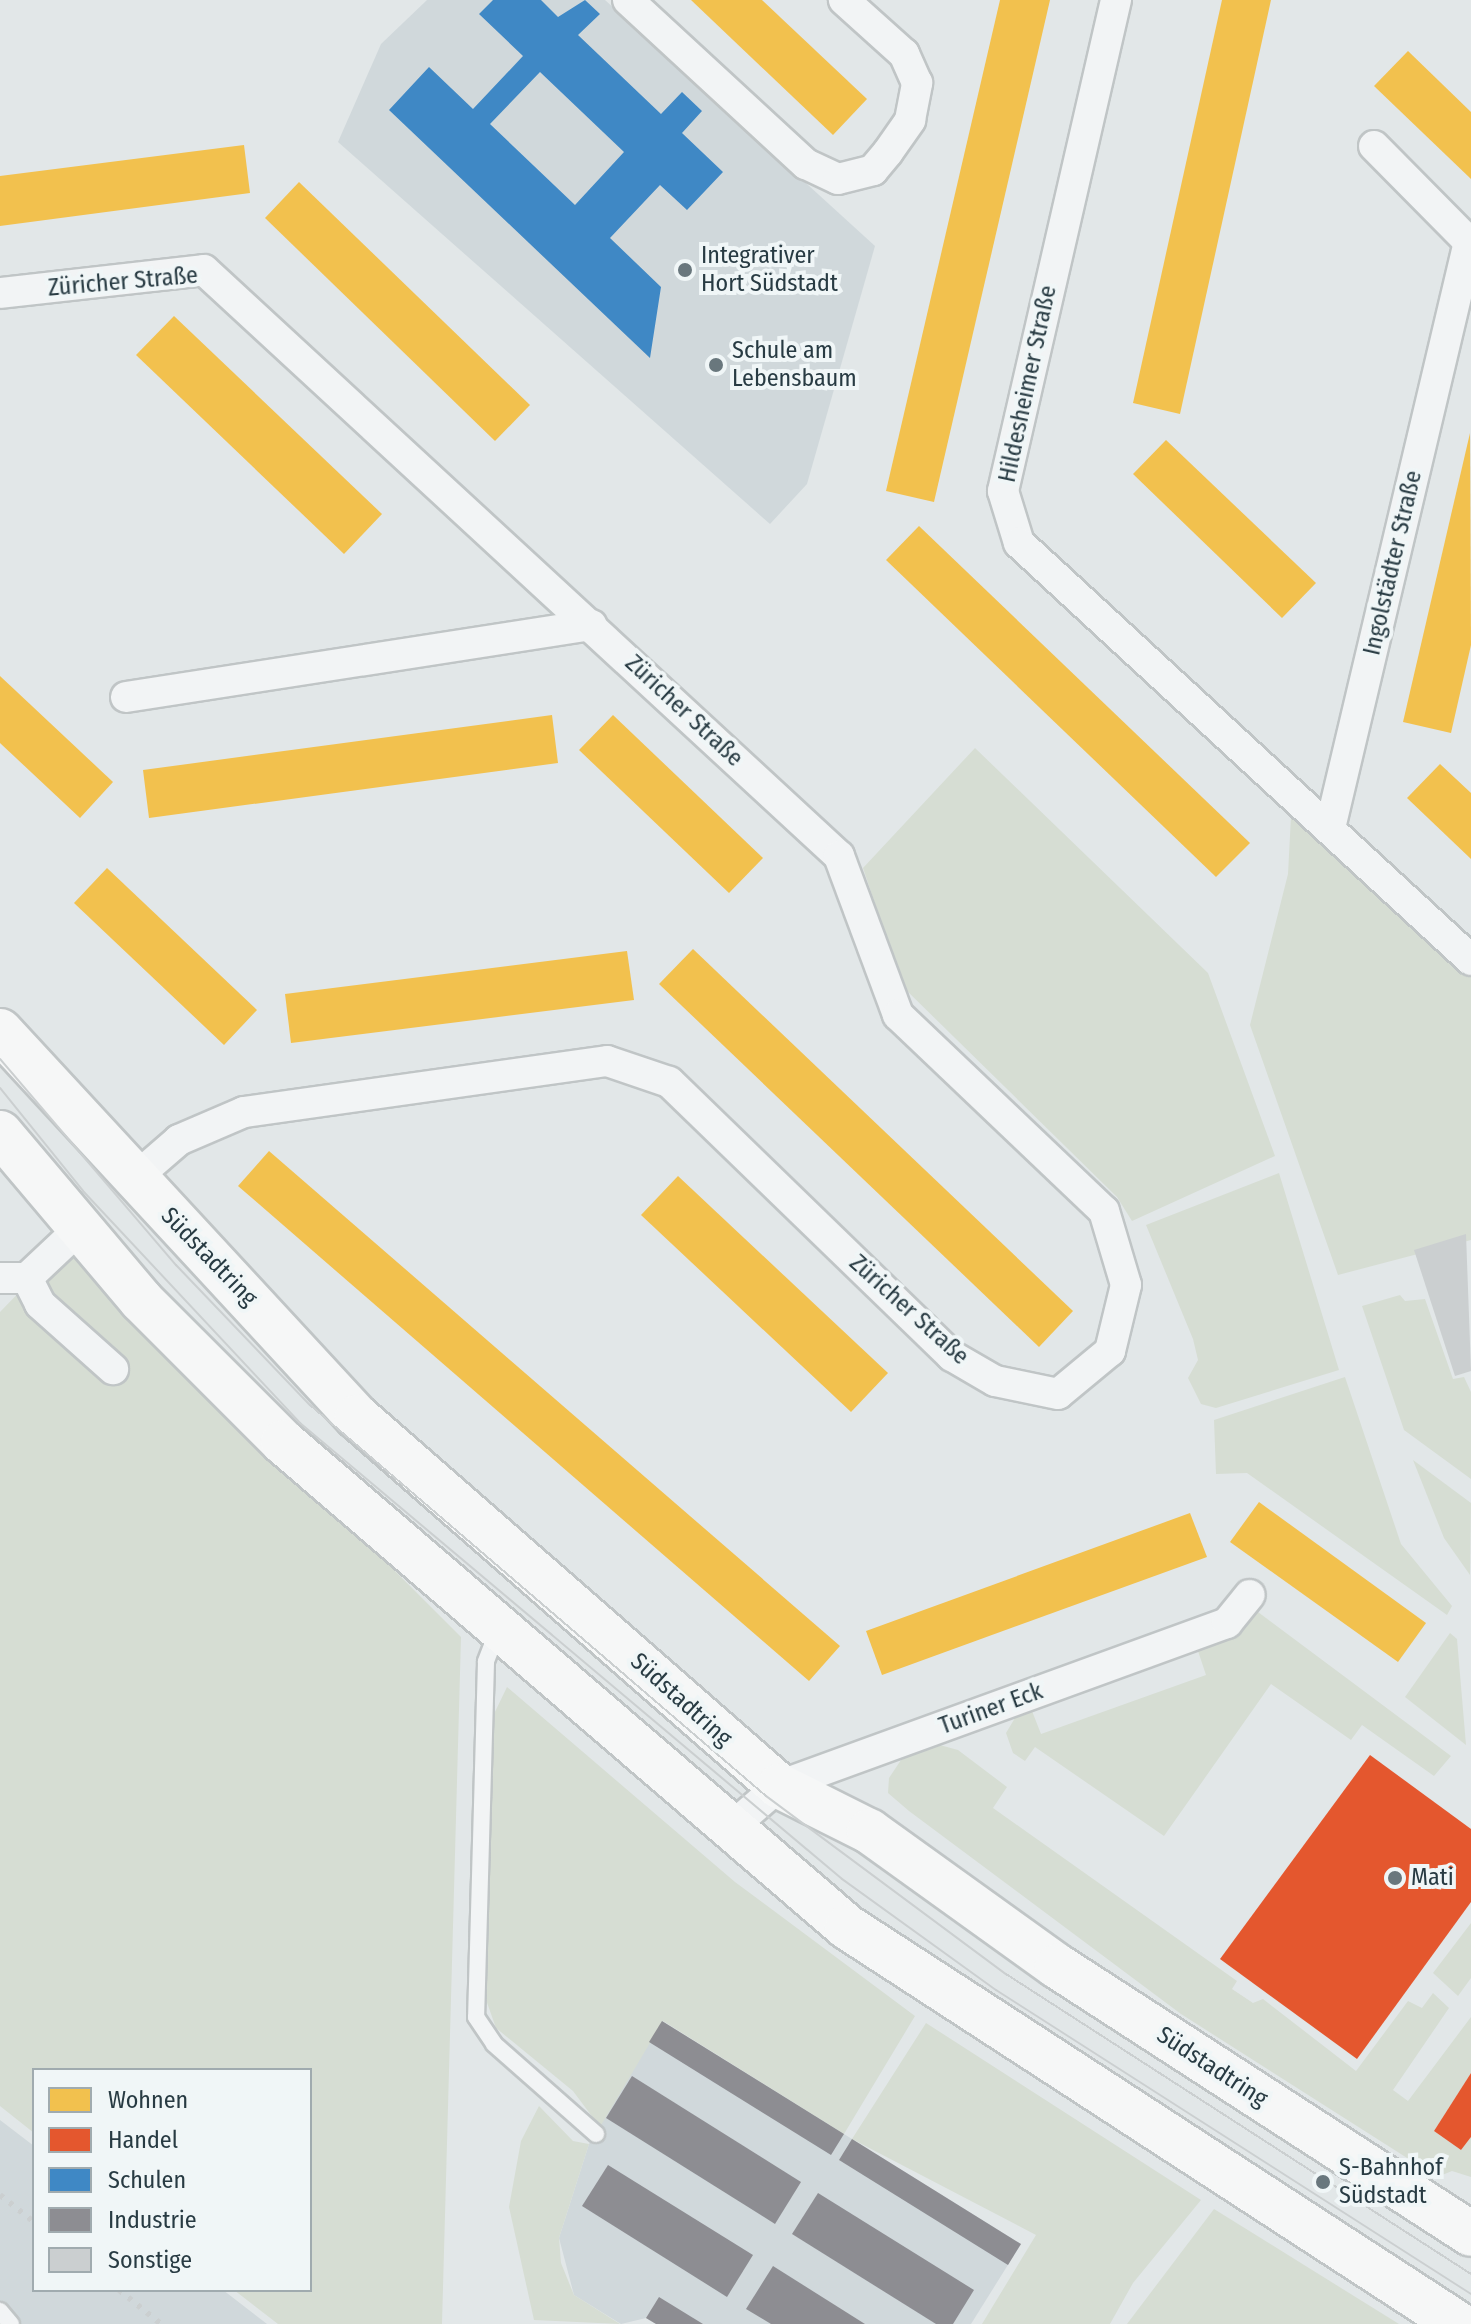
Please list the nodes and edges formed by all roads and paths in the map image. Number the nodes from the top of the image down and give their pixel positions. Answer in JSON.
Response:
{"nodes":[{"id":1,"x":628,"y":0,"type":"edge"},
{"id":2,"x":844,"y":0,"type":"edge"},
{"id":3,"x":1116,"y":0,"type":"edge"},
{"id":4,"x":1374,"y":146,"type":"dead end"},
{"id":5,"x":0,"y":293,"type":"edge"},
{"id":6,"x":591,"y":625,"type":"junction"},
{"id":7,"x":126,"y":697,"type":"dead end"},
{"id":8,"x":1330,"y":828,"type":"junction"},
{"id":9,"x":1471,"y":960,"type":"edge"},
{"id":10,"x":0,"y":1031,"type":"edge"},
{"id":11,"x":0,"y":1133,"type":"edge"},
{"id":12,"x":134,"y":1179,"type":"junction"},
{"id":13,"x":79,"y":1229,"type":"junction"},
{"id":14,"x":13,"y":1278,"type":"edge"},
{"id":15,"x":113,"y":1369,"type":"dead end"},
{"id":16,"x":1250,"y":1595,"type":"dead end"},
{"id":17,"x":499,"y":1629,"type":"junction"},
{"id":18,"x":779,"y":1786,"type":"junction"},
{"id":19,"x":733,"y":1826,"type":"junction"},
{"id":20,"x":596,"y":2134,"type":"dead end"},
{"id":21,"x":1471,"y":2234,"type":"edge"},
{"id":22,"x":0,"y":2311,"type":"edge"},
{"id":23,"x":11,"y":2324,"type":"edge"},
{"id":24,"x":1458,"y":2324,"type":"edge"}],
"edges":[{"from":1,"to":2,"type":"street"},
{"from":3,"to":8,"type":"street","name":"Hildesheimer Straße"},
{"from":4,"to":8,"type":"street","name":"Ingolstädter Straße"},
{"from":5,"to":6,"type":"street","name":"Züricher Straße"},
{"from":6,"to":7,"type":"street"},
{"from":6,"to":12,"type":"street","name":"Züricher Straße"},
{"from":8,"to":9,"type":"street"},
{"from":10,"to":12,"type":"street","name":"Südstadtring"},
{"from":11,"to":13,"type":"street"},
{"from":12,"to":18,"type":"street","name":"Südstadtring"},
{"from":13,"to":14,"type":"street"},
{"from":13,"to":17,"type":"street"},
{"from":14,"to":15,"type":"street"},
{"from":16,"to":18,"type":"street","name":"Turiner Eck"},
{"from":17,"to":19,"type":"street"},
{"from":17,"to":20,"type":"lane"},
{"from":18,"to":19,"type":"street","name":"Turiner Eck"},
{"from":18,"to":21,"type":"street","name":"Südstadtring"},
{"from":19,"to":24,"type":"street"},
{"from":22,"to":23,"type":"lane"}]}
